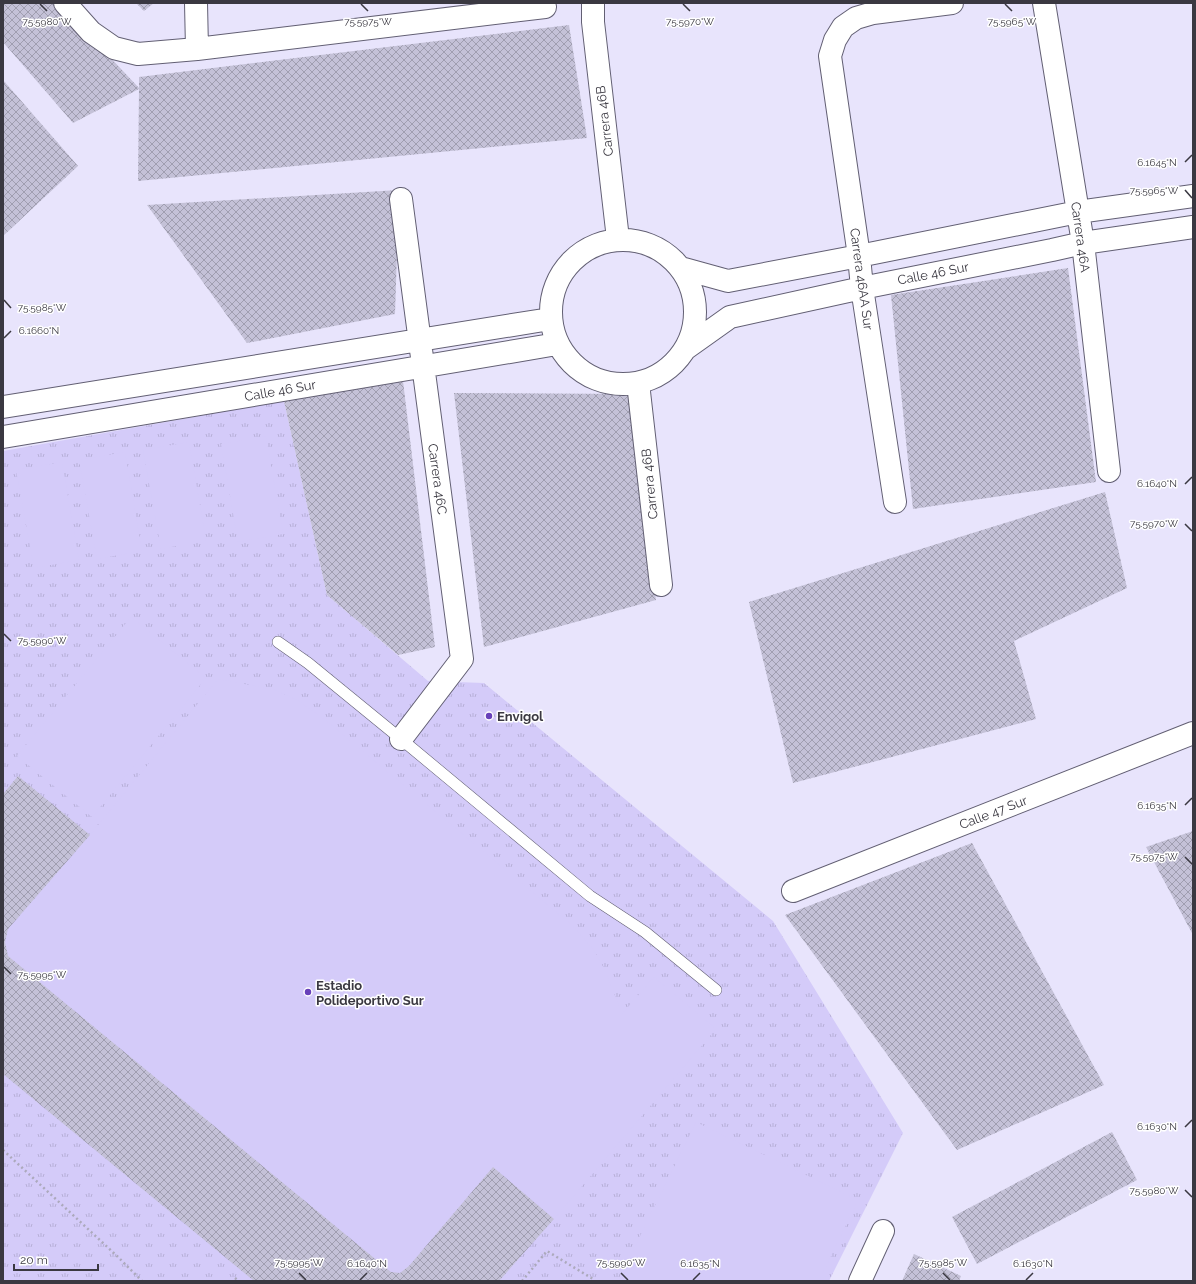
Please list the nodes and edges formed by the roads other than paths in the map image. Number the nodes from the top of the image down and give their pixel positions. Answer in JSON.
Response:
{"nodes":[{"id":1,"x":65,"y":3,"type":"edge"},
{"id":2,"x":196,"y":3,"type":"edge"},
{"id":3,"x":593,"y":3,"type":"edge"},
{"id":4,"x":952,"y":3,"type":"edge"},
{"id":5,"x":1044,"y":3,"type":"edge"},
{"id":6,"x":545,"y":6,"type":"dead end"},
{"id":7,"x":197,"y":49,"type":"junction"},
{"id":8,"x":1193,"y":196,"type":"edge"},
{"id":9,"x":401,"y":199,"type":"dead end"},
{"id":10,"x":1078,"y":212,"type":"junction"},
{"id":11,"x":1193,"y":227,"type":"edge"},
{"id":12,"x":618,"y":239,"type":"junction"},
{"id":13,"x":1083,"y":244,"type":"junction"},
{"id":14,"x":859,"y":256,"type":"junction"},
{"id":15,"x":681,"y":268,"type":"junction"},
{"id":16,"x":862,"y":288,"type":"junction"},
{"id":17,"x":550,"y":319,"type":"junction"},
{"id":18,"x":420,"y":340,"type":"junction"},
{"id":19,"x":557,"y":344,"type":"junction"},
{"id":20,"x":685,"y":349,"type":"junction"},
{"id":21,"x":423,"y":366,"type":"junction"},
{"id":22,"x":638,"y":382,"type":"junction"},
{"id":23,"x":3,"y":407,"type":"edge"},
{"id":24,"x":3,"y":437,"type":"edge"},
{"id":25,"x":1109,"y":471,"type":"dead end"},
{"id":26,"x":895,"y":502,"type":"dead end"},
{"id":27,"x":661,"y":585,"type":"dead end"},
{"id":28,"x":278,"y":642,"type":"dead end"},
{"id":29,"x":1193,"y":733,"type":"edge"},
{"id":30,"x":401,"y":738,"type":"junction"},
{"id":31,"x":793,"y":890,"type":"dead end"},
{"id":32,"x":716,"y":990,"type":"dead end"},
{"id":33,"x":883,"y":1232,"type":"dead end"},
{"id":34,"x":860,"y":1281,"type":"edge"}],
"edges":[{"from":1,"to":7,"type":"street"},
{"from":2,"to":7,"type":"street"},
{"from":3,"to":12,"type":"street","name":"Carrera 46B"},
{"from":4,"to":14,"type":"street","name":"Carrera 46AA Sur"},
{"from":5,"to":10,"type":"street","name":"Carrera 46A"},
{"from":6,"to":7,"type":"street"},
{"from":8,"to":10,"type":"street"},
{"from":9,"to":18,"type":"street","name":"Carrera 46C"},
{"from":10,"to":13,"type":"street","name":"Carrera 46A"},
{"from":10,"to":14,"type":"street"},
{"from":11,"to":13,"type":"street","name":"Calle 46 Sur"},
{"from":12,"to":15,"type":"street"},
{"from":12,"to":17,"type":"street"},
{"from":13,"to":16,"type":"street","name":"Calle 46 Sur"},
{"from":13,"to":25,"type":"street","name":"Carrera 46A"},
{"from":14,"to":15,"type":"street"},
{"from":14,"to":16,"type":"street","name":"Carrera 46AA Sur"},
{"from":15,"to":20,"type":"street"},
{"from":16,"to":20,"type":"street","name":"Calle 46 Sur"},
{"from":16,"to":26,"type":"street","name":"Carrera 46AA Sur"},
{"from":17,"to":18,"type":"street","name":"Calle 46 Sur"},
{"from":17,"to":19,"type":"street"},
{"from":18,"to":21,"type":"street","name":"Carrera 46C"},
{"from":18,"to":23,"type":"street","name":"Calle 46 Sur"},
{"from":19,"to":21,"type":"street","name":"Calle 46 Sur"},
{"from":19,"to":22,"type":"street"},
{"from":20,"to":22,"type":"street"},
{"from":21,"to":24,"type":"street","name":"Calle 46 Sur"},
{"from":21,"to":30,"type":"street","name":"Carrera 46C"},
{"from":22,"to":27,"type":"street","name":"Carrera 46B"},
{"from":28,"to":30,"type":"lane"},
{"from":29,"to":31,"type":"street","name":"Calle 47 Sur"},
{"from":30,"to":32,"type":"lane"},
{"from":33,"to":34,"type":"street"}]}
